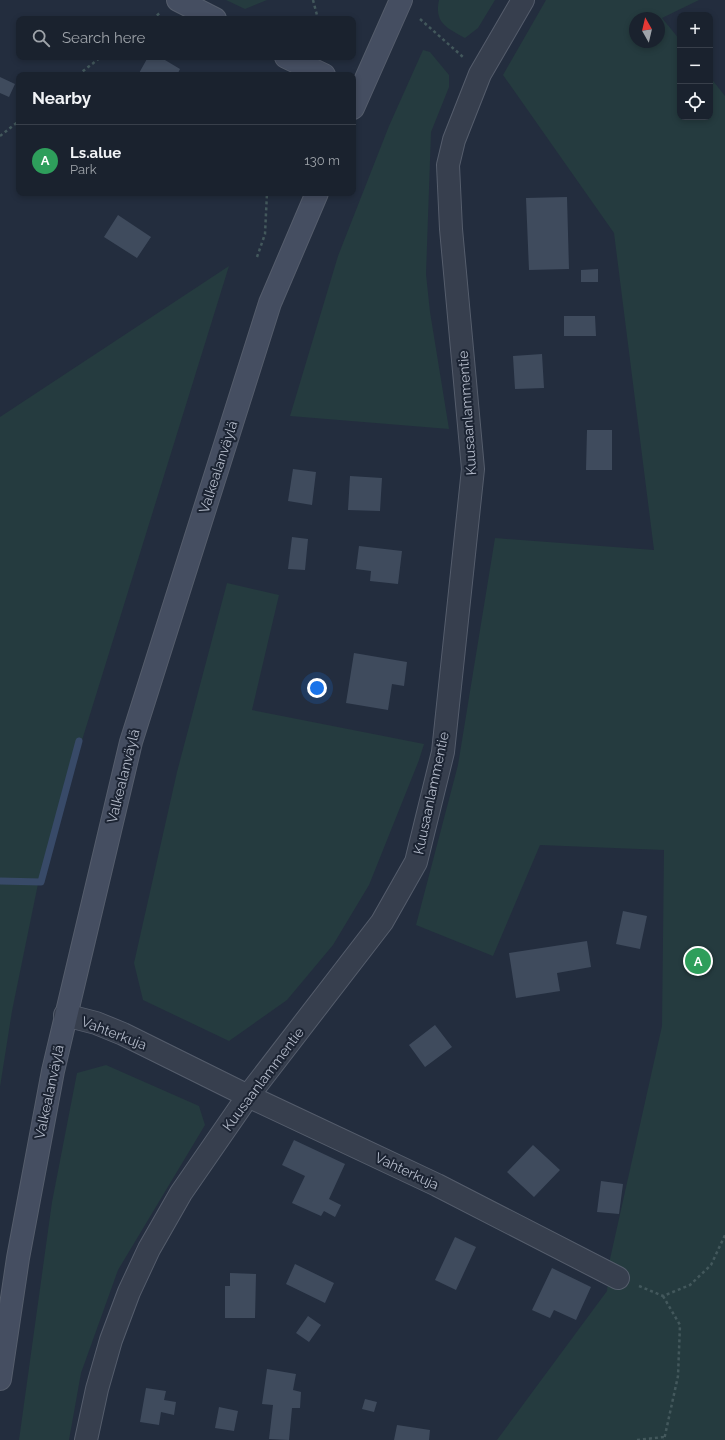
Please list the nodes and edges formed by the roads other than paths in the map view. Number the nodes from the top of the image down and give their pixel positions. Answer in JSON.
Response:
{"nodes":[{"id":1,"x":178,"y":0,"type":"edge"},
{"id":2,"x":401,"y":0,"type":"edge"},
{"id":3,"x":523,"y":0,"type":"edge"},
{"id":4,"x":209,"y":16,"type":"edge"},
{"id":5,"x":292,"y":60,"type":"edge"},
{"id":6,"x":318,"y":72,"type":"edge"},
{"id":7,"x":356,"y":93,"type":"edge"},
{"id":8,"x":316,"y":196,"type":"edge"},
{"id":9,"x":65,"y":1015,"type":"junction"},
{"id":10,"x":248,"y":1096,"type":"junction"},
{"id":11,"x":618,"y":1278,"type":"road end"},
{"id":12,"x":0,"y":1379,"type":"edge"},
{"id":13,"x":86,"y":1440,"type":"edge"}],
"edges":[{"from":1,"to":4,"type":"main road"},
{"from":2,"to":7,"type":"main road"},
{"from":3,"to":10,"type":"street","name":"Kuusaanlammentie"},
{"from":5,"to":6,"type":"main road"},
{"from":8,"to":9,"type":"main road","name":"Valkealanväylä"},
{"from":9,"to":10,"type":"street","name":"Vahterkuja"},
{"from":9,"to":12,"type":"main road","name":"Valkealanväylä"},
{"from":10,"to":11,"type":"street","name":"Vahterkuja"},
{"from":10,"to":13,"type":"street","name":"Kuusaanlammentie"}]}
